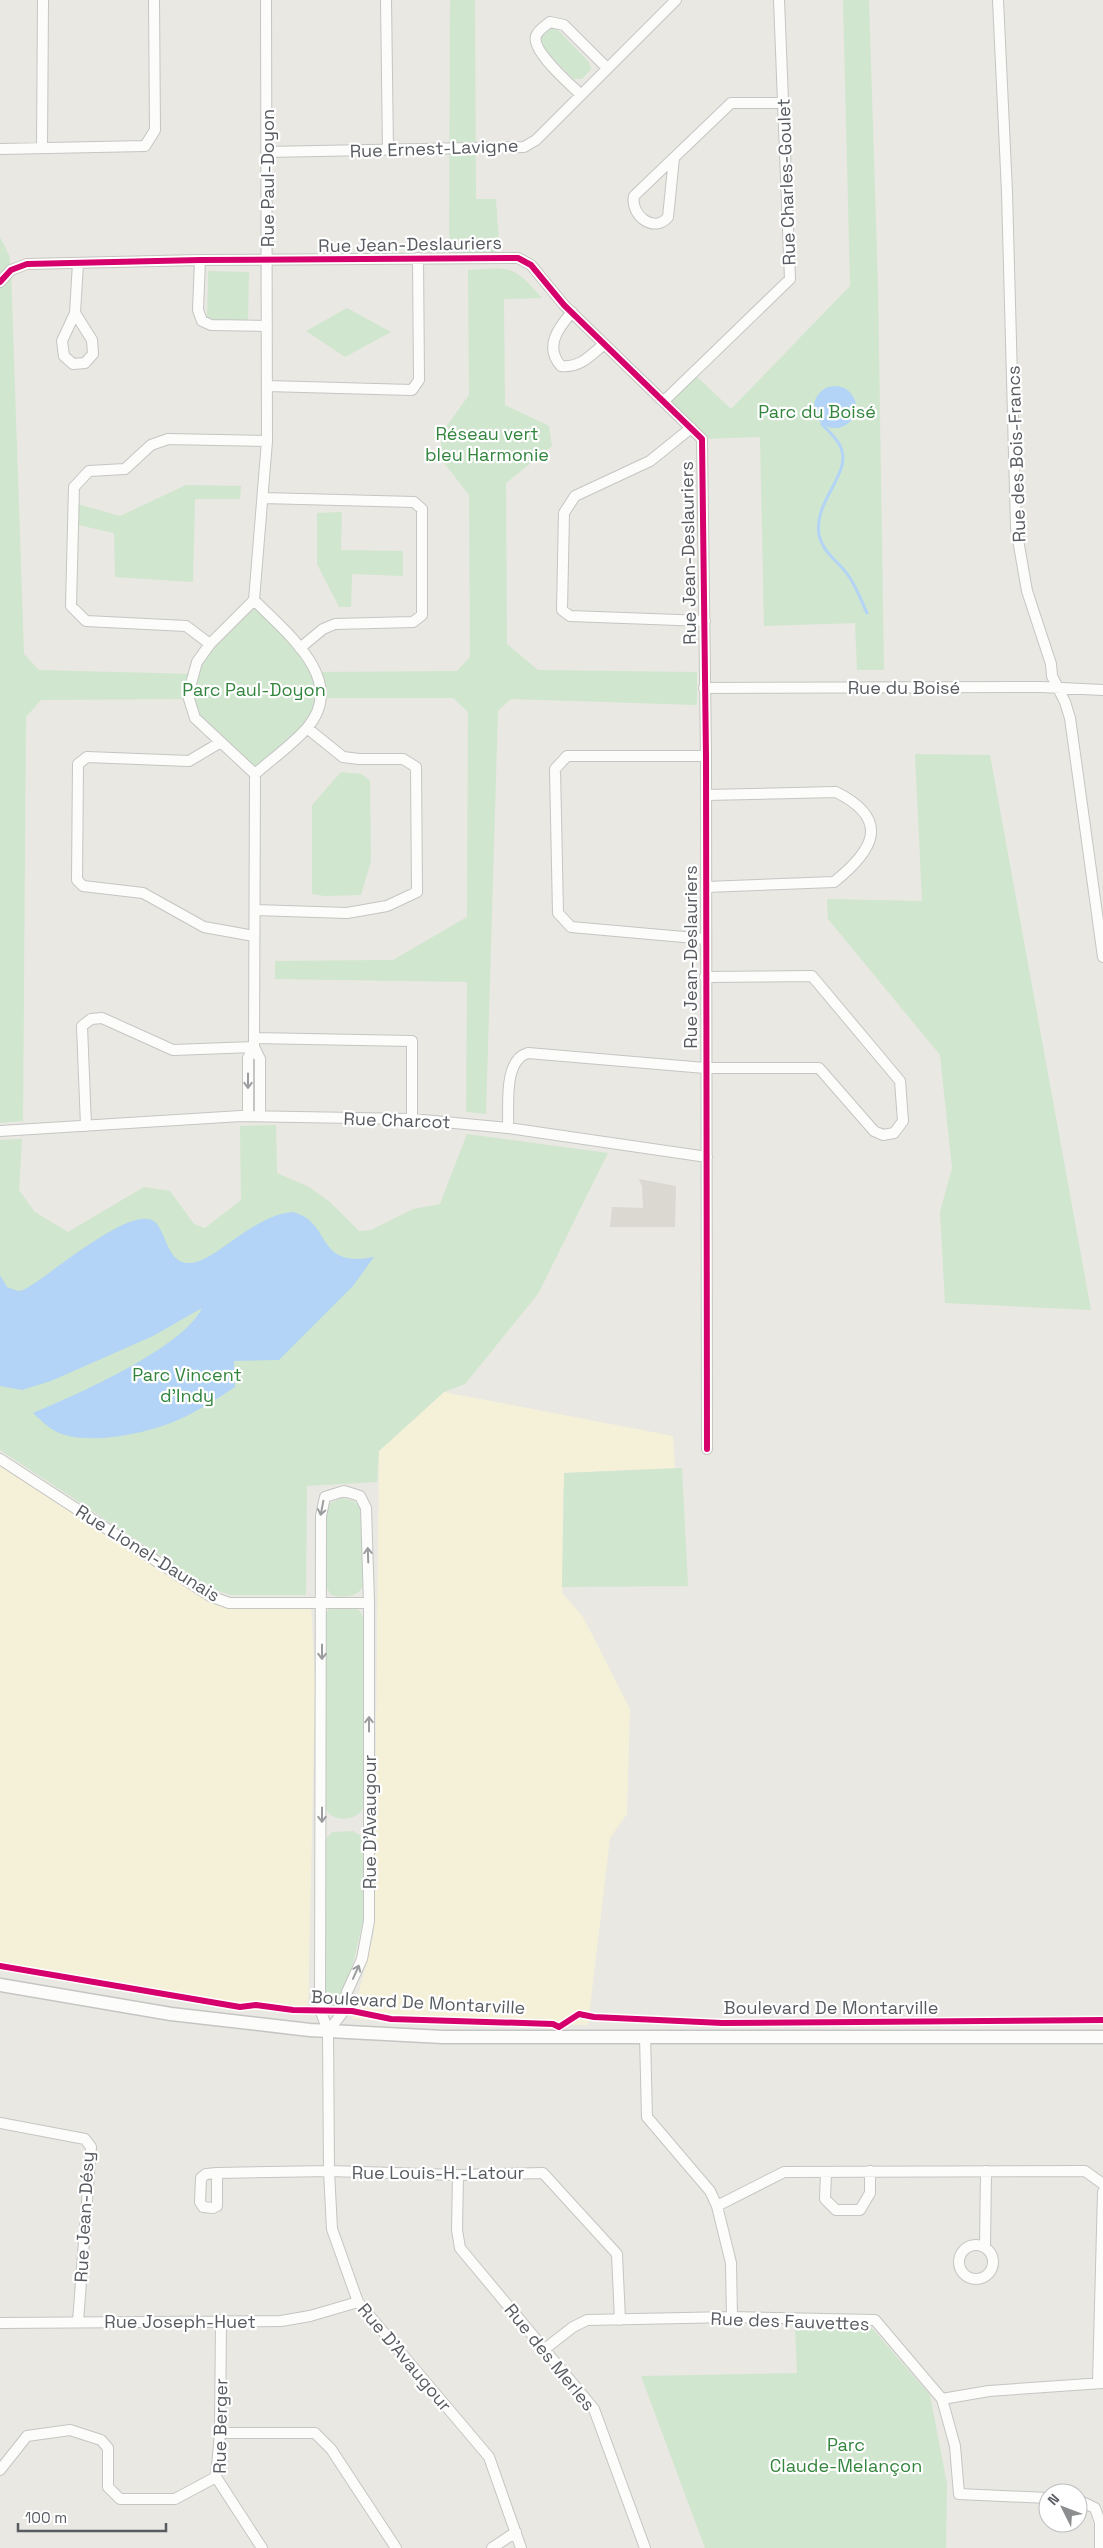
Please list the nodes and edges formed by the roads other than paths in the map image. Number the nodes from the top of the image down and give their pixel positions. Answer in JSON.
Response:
{"nodes":[{"id":1,"x":43,"y":0,"type":"edge"},
{"id":2,"x":154,"y":0,"type":"edge"},
{"id":3,"x":266,"y":0,"type":"edge"},
{"id":4,"x":386,"y":0,"type":"edge"},
{"id":5,"x":676,"y":0,"type":"edge"},
{"id":6,"x":779,"y":0,"type":"edge"},
{"id":7,"x":998,"y":0,"type":"edge"},
{"id":8,"x":608,"y":68,"type":"junction"},
{"id":9,"x":581,"y":95,"type":"junction"},
{"id":10,"x":783,"y":103,"type":"junction"},
{"id":11,"x":42,"y":148,"type":"junction"},
{"id":12,"x":0,"y":149,"type":"edge"},
{"id":13,"x":388,"y":150,"type":"junction"},
{"id":14,"x":267,"y":152,"type":"junction"},
{"id":15,"x":674,"y":158,"type":"junction"},
{"id":16,"x":418,"y":258,"type":"junction"},
{"id":17,"x":200,"y":260,"type":"junction"},
{"id":18,"x":268,"y":261,"type":"junction"},
{"id":19,"x":78,"y":263,"type":"junction"},
{"id":20,"x":0,"y":282,"type":"edge"},
{"id":21,"x":572,"y":312,"type":"junction"},
{"id":22,"x":75,"y":313,"type":"junction"},
{"id":23,"x":267,"y":326,"type":"junction"},
{"id":24,"x":604,"y":344,"type":"junction"},
{"id":25,"x":267,"y":386,"type":"junction"},
{"id":26,"x":664,"y":401,"type":"junction"},
{"id":27,"x":691,"y":428,"type":"junction"},
{"id":28,"x":267,"y":441,"type":"junction"},
{"id":29,"x":263,"y":498,"type":"junction"},
{"id":30,"x":254,"y":600,"type":"junction"},
{"id":31,"x":705,"y":621,"type":"junction"},
{"id":32,"x":210,"y":644,"type":"junction"},
{"id":33,"x":300,"y":648,"type":"junction"},
{"id":34,"x":704,"y":688,"type":"junction"},
{"id":35,"x":1058,"y":688,"type":"junction"},
{"id":36,"x":1103,"y":690,"type":"edge"},
{"id":37,"x":307,"y":728,"type":"junction"},
{"id":38,"x":221,"y":742,"type":"junction"},
{"id":39,"x":706,"y":756,"type":"junction"},
{"id":40,"x":255,"y":774,"type":"junction"},
{"id":41,"x":706,"y":795,"type":"junction"},
{"id":42,"x":706,"y":887,"type":"junction"},
{"id":43,"x":255,"y":910,"type":"junction"},
{"id":44,"x":254,"y":936,"type":"junction"},
{"id":45,"x":706,"y":939,"type":"junction"},
{"id":46,"x":1103,"y":957,"type":"edge"},
{"id":47,"x":706,"y":977,"type":"junction"},
{"id":48,"x":254,"y":1042,"type":"junction"},
{"id":49,"x":705,"y":1068,"type":"junction"},
{"id":50,"x":248,"y":1116,"type":"junction"},
{"id":51,"x":260,"y":1116,"type":"junction"},
{"id":52,"x":412,"y":1119,"type":"junction"},
{"id":53,"x":86,"y":1126,"type":"junction"},
{"id":54,"x":508,"y":1128,"type":"junction"},
{"id":55,"x":0,"y":1131,"type":"edge"},
{"id":56,"x":707,"y":1157,"type":"junction"},
{"id":57,"x":707,"y":1449,"type":"dead end"},
{"id":58,"x":0,"y":1459,"type":"edge"},
{"id":59,"x":322,"y":1603,"type":"junction"},
{"id":60,"x":369,"y":1603,"type":"junction"},
{"id":61,"x":0,"y":1985,"type":"edge"},
{"id":62,"x":328,"y":2030,"type":"junction"},
{"id":63,"x":645,"y":2036,"type":"junction"},
{"id":64,"x":1103,"y":2037,"type":"edge"},
{"id":65,"x":0,"y":2123,"type":"edge"},
{"id":66,"x":329,"y":2171,"type":"junction"},
{"id":67,"x":870,"y":2171,"type":"junction"},
{"id":68,"x":986,"y":2171,"type":"junction"},
{"id":69,"x":826,"y":2172,"type":"junction"},
{"id":70,"x":218,"y":2173,"type":"dead end"},
{"id":71,"x":458,"y":2175,"type":"junction"},
{"id":72,"x":1103,"y":2184,"type":"edge"},
{"id":73,"x":1103,"y":2192,"type":"edge"},
{"id":74,"x":717,"y":2206,"type":"junction"},
{"id":75,"x":985,"y":2247,"type":"dead end"},
{"id":76,"x":358,"y":2302,"type":"junction"},
{"id":77,"x":732,"y":2318,"type":"junction"},
{"id":78,"x":221,"y":2320,"type":"junction"},
{"id":79,"x":620,"y":2320,"type":"junction"},
{"id":80,"x":78,"y":2322,"type":"junction"},
{"id":81,"x":0,"y":2323,"type":"edge"},
{"id":82,"x":546,"y":2348,"type":"junction"},
{"id":83,"x":1100,"y":2383,"type":"edge"},
{"id":84,"x":942,"y":2399,"type":"junction"},
{"id":85,"x":220,"y":2433,"type":"junction"},
{"id":86,"x":0,"y":2470,"type":"edge"},
{"id":87,"x":216,"y":2478,"type":"junction"},
{"id":88,"x":1038,"y":2498,"type":"edge"},
{"id":89,"x":1088,"y":2505,"type":"edge"},
{"id":90,"x":516,"y":2532,"type":"junction"},
{"id":91,"x":262,"y":2548,"type":"edge"},
{"id":92,"x":396,"y":2548,"type":"edge"},
{"id":93,"x":492,"y":2548,"type":"edge"},
{"id":94,"x":521,"y":2548,"type":"edge"},
{"id":95,"x":645,"y":2548,"type":"edge"},
{"id":96,"x":1100,"y":2548,"type":"edge"}],
"edges":[{"from":1,"to":11,"type":"street"},
{"from":2,"to":11,"type":"street"},
{"from":3,"to":14,"type":"street","name":"Rue Paul-Doyon"},
{"from":4,"to":13,"type":"street"},
{"from":5,"to":8,"type":"street","name":"Rue Ernest-Lavigne"},
{"from":6,"to":10,"type":"street","name":"Rue Charles-Goulet"},
{"from":7,"to":35,"type":"street","name":"Rue des Bois-Francs"},
{"from":8,"to":9,"type":"street","name":"Rue Ernest-Lavigne"},
{"from":8,"to":9,"type":"street"},
{"from":9,"to":13,"type":"street","name":"Rue Ernest-Lavigne"},
{"from":10,"to":15,"type":"street"},
{"from":10,"to":26,"type":"street","name":"Rue Charles-Goulet"},
{"from":11,"to":12,"type":"street"},
{"from":13,"to":14,"type":"street","name":"Rue Ernest-Lavigne"},
{"from":14,"to":18,"type":"street","name":"Rue Paul-Doyon"},
{"from":15,"to":15,"type":"street"},
{"from":16,"to":18,"type":"street","name":"Rue Jean-Deslauriers"},
{"from":16,"to":21,"type":"street","name":"Rue Jean-Deslauriers"},
{"from":16,"to":25,"type":"street"},
{"from":17,"to":18,"type":"street","name":"Rue Jean-Deslauriers"},
{"from":17,"to":19,"type":"street","name":"Rue Jean-Deslauriers"},
{"from":17,"to":23,"type":"street"},
{"from":18,"to":23,"type":"street","name":"Rue Paul-Doyon"},
{"from":19,"to":20,"type":"street","name":"Rue Jean-Deslauriers"},
{"from":19,"to":22,"type":"street"},
{"from":21,"to":24,"type":"street","name":"Rue Jean-Deslauriers"},
{"from":21,"to":24,"type":"street"},
{"from":22,"to":22,"type":"street"},
{"from":23,"to":25,"type":"street","name":"Rue Paul-Doyon"},
{"from":24,"to":26,"type":"street","name":"Rue Jean-Deslauriers"},
{"from":25,"to":28,"type":"street","name":"Rue Paul-Doyon"},
{"from":26,"to":27,"type":"street","name":"Rue Jean-Deslauriers"},
{"from":27,"to":31,"type":"street","name":"Rue Jean-Deslauriers"},
{"from":27,"to":31,"type":"street","name":"Rue Jean-Deslauriers"},
{"from":28,"to":29,"type":"street","name":"Rue Paul-Doyon"},
{"from":28,"to":32,"type":"street"},
{"from":29,"to":30,"type":"street","name":"Rue Paul-Doyon"},
{"from":29,"to":33,"type":"street"},
{"from":30,"to":32,"type":"street"},
{"from":30,"to":33,"type":"street"},
{"from":31,"to":34,"type":"street","name":"Rue Jean-Deslauriers"},
{"from":32,"to":38,"type":"street"},
{"from":33,"to":37,"type":"street"},
{"from":34,"to":35,"type":"street","name":"Rue du Boisé"},
{"from":34,"to":39,"type":"street","name":"Rue Jean-Deslauriers"},
{"from":35,"to":36,"type":"street","name":"Rue du Boisé"},
{"from":35,"to":46,"type":"street","name":"Rue des Bois-Francs"},
{"from":37,"to":40,"type":"street"},
{"from":37,"to":43,"type":"street"},
{"from":38,"to":40,"type":"street"},
{"from":38,"to":44,"type":"street"},
{"from":39,"to":41,"type":"street","name":"Rue Jean-Deslauriers"},
{"from":39,"to":45,"type":"street","name":"Rue Jean-Deslauriers"},
{"from":40,"to":43,"type":"street"},
{"from":41,"to":42,"type":"street","name":"Rue Jean-Deslauriers"},
{"from":41,"to":42,"type":"street","name":"Rue Jean-Deslauriers"},
{"from":42,"to":45,"type":"street","name":"Rue Jean-Deslauriers"},
{"from":43,"to":44,"type":"street"},
{"from":44,"to":48,"type":"street"},
{"from":45,"to":47,"type":"street","name":"Rue Jean-Deslauriers"},
{"from":47,"to":49,"type":"street","name":"Rue Jean-Deslauriers"},
{"from":47,"to":49,"type":"street","name":"Rue Jean-Deslauriers"},
{"from":48,"to":50,"type":"street","one_way":true},
{"from":48,"to":51,"type":"street"},
{"from":48,"to":52,"type":"street"},
{"from":48,"to":53,"type":"street"},
{"from":49,"to":54,"type":"street"},
{"from":49,"to":56,"type":"street","name":"Rue Jean-Deslauriers"},
{"from":50,"to":51,"type":"street","name":"Rue Charcot"},
{"from":50,"to":53,"type":"street","name":"Rue Charcot"},
{"from":51,"to":52,"type":"street","name":"Rue Charcot"},
{"from":52,"to":54,"type":"street","name":"Rue Charcot"},
{"from":53,"to":55,"type":"street","name":"Rue Charcot"},
{"from":54,"to":56,"type":"street","name":"Rue Charcot"},
{"from":56,"to":57,"type":"street","name":"Rue Jean-Deslauriers"},
{"from":58,"to":59,"type":"street","name":"Rue Lionel-Daunais"},
{"from":59,"to":60,"type":"street","name":"Rue Lionel-Daunais"},
{"from":60,"to":59,"type":"street","name":"Rue D'Avaugour","one_way":true},
{"from":59,"to":62,"type":"street","name":"Rue D'Avaugour","one_way":true},
{"from":62,"to":60,"type":"street","name":"Rue D'Avaugour","one_way":true},
{"from":61,"to":62,"type":"street","name":"Boulevard De Montarville"},
{"from":62,"to":63,"type":"street","name":"Boulevard De Montarville"},
{"from":62,"to":66,"type":"street","name":"Rue D'Avaugour"},
{"from":63,"to":64,"type":"street","name":"Boulevard De Montarville"},
{"from":63,"to":74,"type":"street"},
{"from":65,"to":80,"type":"street","name":"Rue Jean-Désy"},
{"from":66,"to":70,"type":"street","name":"Rue Louis-H.-Latour"},
{"from":66,"to":71,"type":"street","name":"Rue Louis-H.-Latour"},
{"from":66,"to":76,"type":"street","name":"Rue D'Avaugour"},
{"from":67,"to":68,"type":"street"},
{"from":67,"to":69,"type":"street"},
{"from":67,"to":69,"type":"street"},
{"from":68,"to":72,"type":"street"},
{"from":68,"to":75,"type":"street"},
{"from":69,"to":74,"type":"street"},
{"from":71,"to":79,"type":"street","name":"Rue Louis-H.-Latour"},
{"from":71,"to":82,"type":"street","name":"Rue des Merles"},
{"from":73,"to":83,"type":"street"},
{"from":74,"to":77,"type":"street"},
{"from":76,"to":78,"type":"street","name":"Rue Joseph-Huet"},
{"from":76,"to":90,"type":"street","name":"Rue D'Avaugour"},
{"from":77,"to":79,"type":"street","name":"Rue des Fauvettes"},
{"from":77,"to":84,"type":"street","name":"Rue des Fauvettes"},
{"from":78,"to":80,"type":"street","name":"Rue Joseph-Huet"},
{"from":78,"to":85,"type":"street","name":"Rue Berger"},
{"from":79,"to":82,"type":"street","name":"Rue des Fauvettes"},
{"from":80,"to":81,"type":"street","name":"Rue Joseph-Huet"},
{"from":82,"to":95,"type":"street","name":"Rue des Merles"},
{"from":83,"to":84,"type":"street"},
{"from":84,"to":88,"type":"street","name":"Rue des Fauvettes"},
{"from":85,"to":87,"type":"street","name":"Rue Berger"},
{"from":85,"to":92,"type":"street"},
{"from":86,"to":87,"type":"street"},
{"from":87,"to":91,"type":"street","name":"Rue Berger"},
{"from":89,"to":96,"type":"street"},
{"from":90,"to":93,"type":"street"},
{"from":90,"to":94,"type":"street","name":"Rue D'Avaugour"}]}
